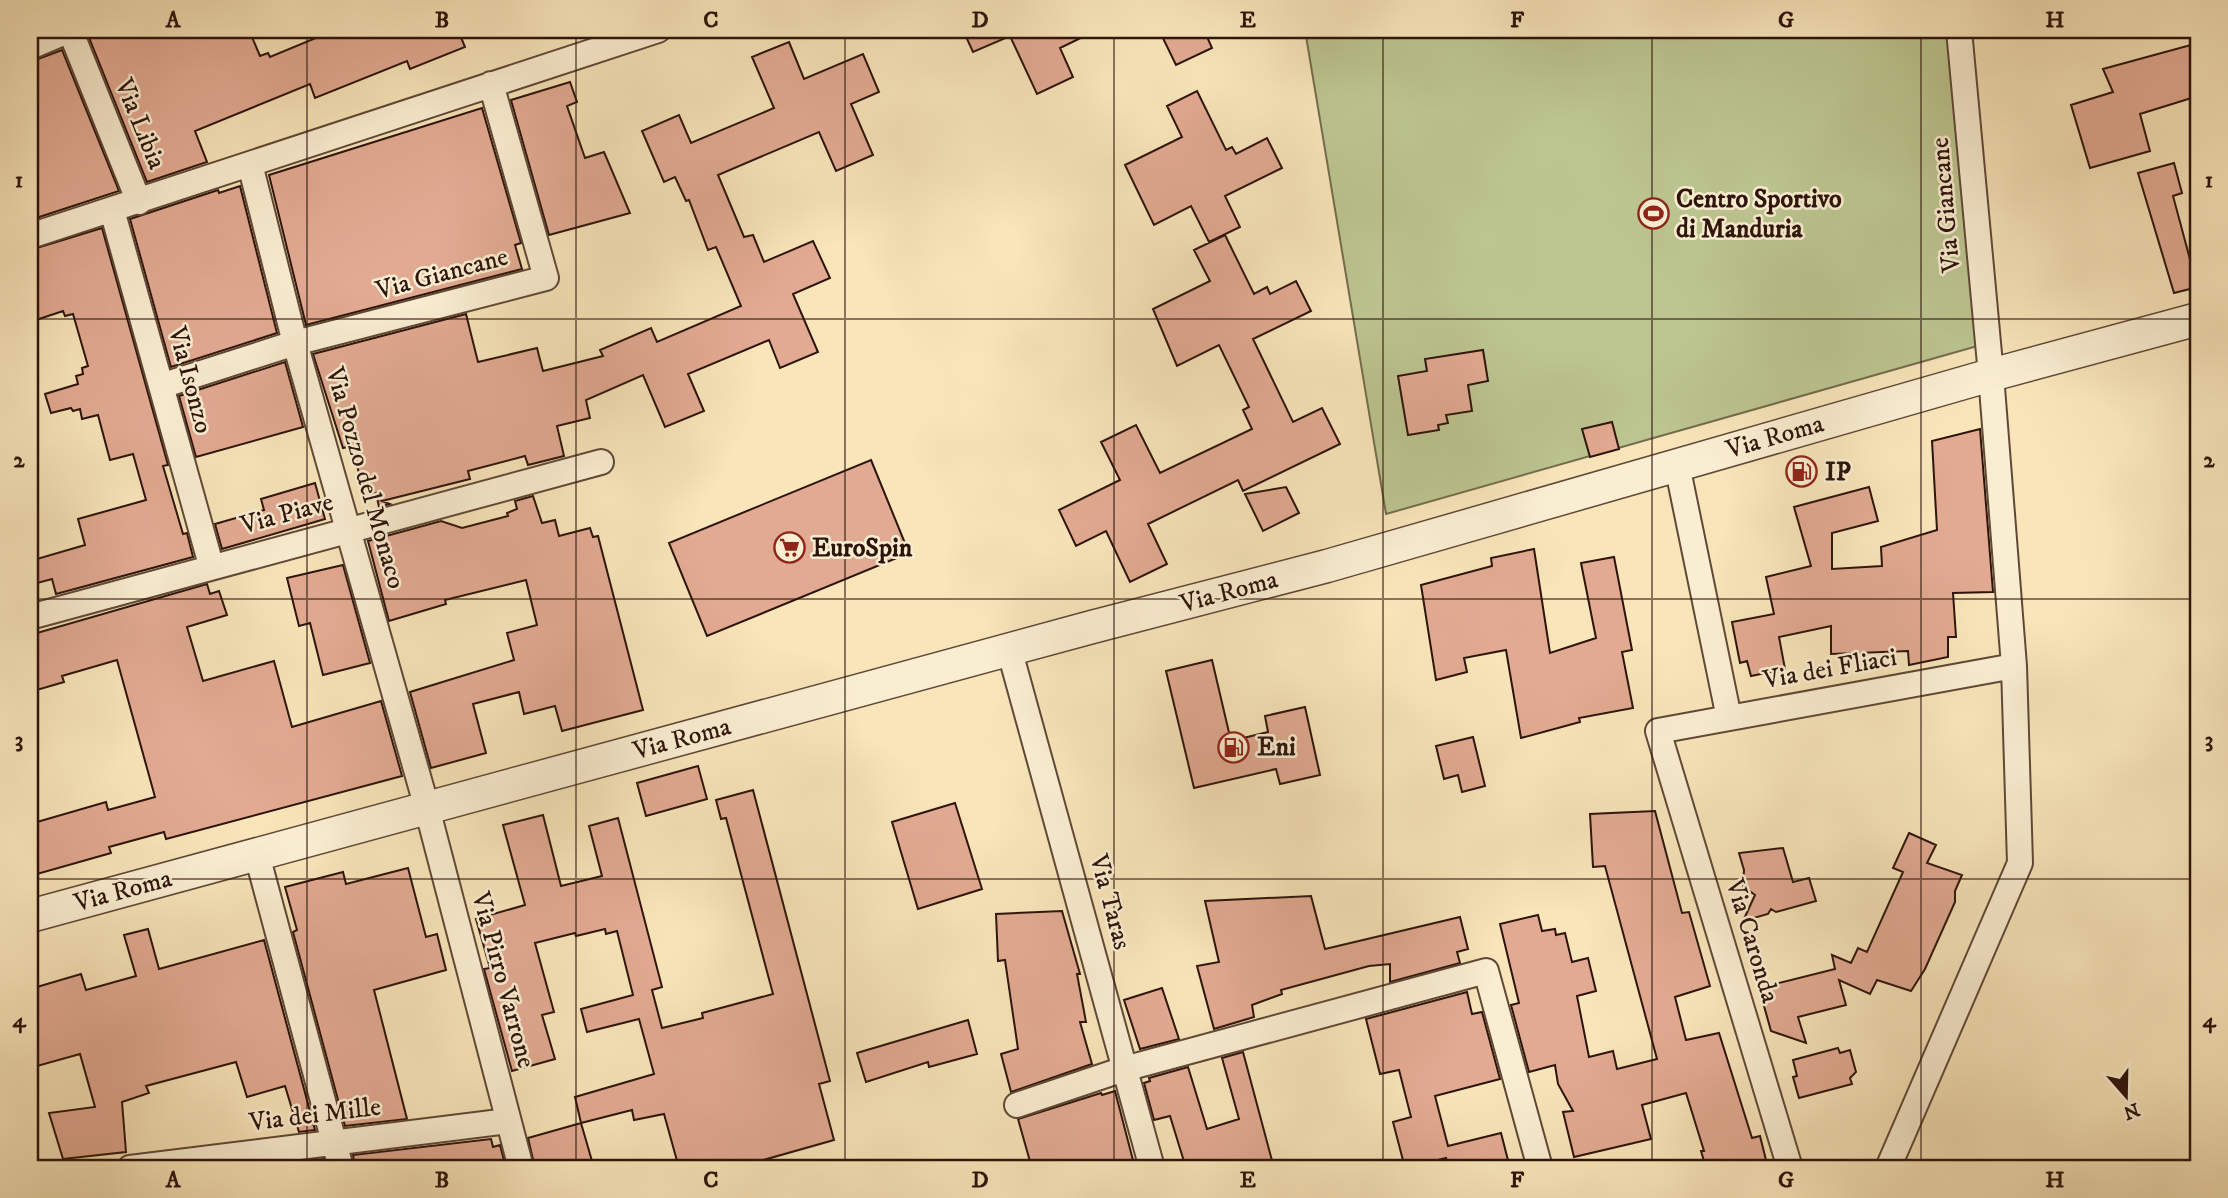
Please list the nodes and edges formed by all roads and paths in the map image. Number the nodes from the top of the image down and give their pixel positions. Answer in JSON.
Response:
{"nodes":[{"id":1,"x":70,"y":30,"type":"edge"},
{"id":2,"x":658,"y":30,"type":"edge"},
{"id":3,"x":1959,"y":30,"type":"edge"},
{"id":4,"x":30,"y":47,"type":"edge"},
{"id":5,"x":491,"y":84,"type":"junction"},
{"id":6,"x":250,"y":164,"type":"junction"},
{"id":7,"x":139,"y":202,"type":"junction"},
{"id":8,"x":112,"y":210,"type":"junction"},
{"id":9,"x":30,"y":236,"type":"edge"},
{"id":10,"x":2198,"y":319,"type":"edge"},
{"id":11,"x":295,"y":343,"type":"junction"},
{"id":12,"x":1992,"y":375,"type":"junction"},
{"id":13,"x":161,"y":386,"type":"junction"},
{"id":14,"x":601,"y":462,"type":"dead end"},
{"id":15,"x":1677,"y":465,"type":"junction"},
{"id":16,"x":350,"y":528,"type":"junction"},
{"id":17,"x":211,"y":565,"type":"junction"},
{"id":18,"x":30,"y":617,"type":"edge"},
{"id":19,"x":1010,"y":652,"type":"junction"},
{"id":20,"x":2014,"y":666,"type":"junction"},
{"id":21,"x":1729,"y":718,"type":"junction"},
{"id":22,"x":1658,"y":731,"type":"joint"},
{"id":23,"x":427,"y":807,"type":"junction"},
{"id":24,"x":257,"y":855,"type":"junction"},
{"id":25,"x":30,"y":916,"type":"edge"},
{"id":26,"x":1124,"y":1069,"type":"junction"},
{"id":27,"x":1017,"y":1105,"type":"dead end"},
{"id":28,"x":508,"y":1121,"type":"junction"},
{"id":29,"x":334,"y":1143,"type":"junction"},
{"id":30,"x":173,"y":1166,"type":"edge"},
{"id":31,"x":130,"y":1168,"type":"edge"},
{"id":32,"x":341,"y":1168,"type":"edge"},
{"id":33,"x":521,"y":1168,"type":"edge"},
{"id":34,"x":1152,"y":1168,"type":"edge"},
{"id":35,"x":1540,"y":1168,"type":"edge"},
{"id":36,"x":1790,"y":1168,"type":"edge"},
{"id":37,"x":1888,"y":1168,"type":"edge"}],
"edges":[{"from":1,"to":4,"type":"street"},
{"from":1,"to":7,"type":"street","name":"Via Libia"},
{"from":2,"to":5,"type":"street"},
{"from":3,"to":12,"type":"street","name":"Via Giancane"},
{"from":5,"to":6,"type":"street"},
{"from":5,"to":11,"type":"street","name":"Via Giancane"},
{"from":6,"to":7,"type":"street"},
{"from":6,"to":11,"type":"street","name":"Via Pozzo del Monaco"},
{"from":7,"to":8,"type":"street"},
{"from":8,"to":9,"type":"street"},
{"from":8,"to":13,"type":"street","name":"Via Isonzo"},
{"from":10,"to":12,"type":"street","name":"Via Roma"},
{"from":11,"to":13,"type":"street","name":"Via Giancane"},
{"from":11,"to":16,"type":"street","name":"Via Pozzo del Monaco"},
{"from":12,"to":15,"type":"street","name":"Via Roma"},
{"from":12,"to":20,"type":"street","name":"Via Giancane"},
{"from":13,"to":17,"type":"street","name":"Via Isonzo"},
{"from":14,"to":16,"type":"street","name":"Via Piave"},
{"from":15,"to":19,"type":"street","name":"Via Roma"},
{"from":15,"to":21,"type":"street"},
{"from":16,"to":17,"type":"street","name":"Via Piave"},
{"from":16,"to":23,"type":"street","name":"Via Pozzo del Monaco"},
{"from":17,"to":18,"type":"street","name":"Via Piave"},
{"from":19,"to":23,"type":"street","name":"Via Roma"},
{"from":19,"to":26,"type":"street","name":"Via Taras"},
{"from":20,"to":21,"type":"street","name":"Via dei Fliaci"},
{"from":20,"to":37,"type":"street","name":"Via Giancane"},
{"from":21,"to":22,"type":"street","name":"Via dei Fliaci"},
{"from":22,"to":36,"type":"street","name":"Via Caronda"},
{"from":23,"to":24,"type":"street","name":"Via Roma"},
{"from":23,"to":28,"type":"street","name":"Via Pirro Varrone"},
{"from":24,"to":25,"type":"street","name":"Via Roma"},
{"from":24,"to":29,"type":"street"},
{"from":26,"to":27,"type":"street"},
{"from":26,"to":34,"type":"street","name":"Via Taras"},
{"from":26,"to":35,"type":"street"},
{"from":28,"to":29,"type":"street","name":"Via dei Mille"},
{"from":28,"to":33,"type":"street","name":"Via Pirro Varrone"},
{"from":29,"to":30,"type":"street","name":"Via dei Mille"},
{"from":29,"to":32,"type":"street"},
{"from":30,"to":31,"type":"street","name":"Via dei Mille"}]}
